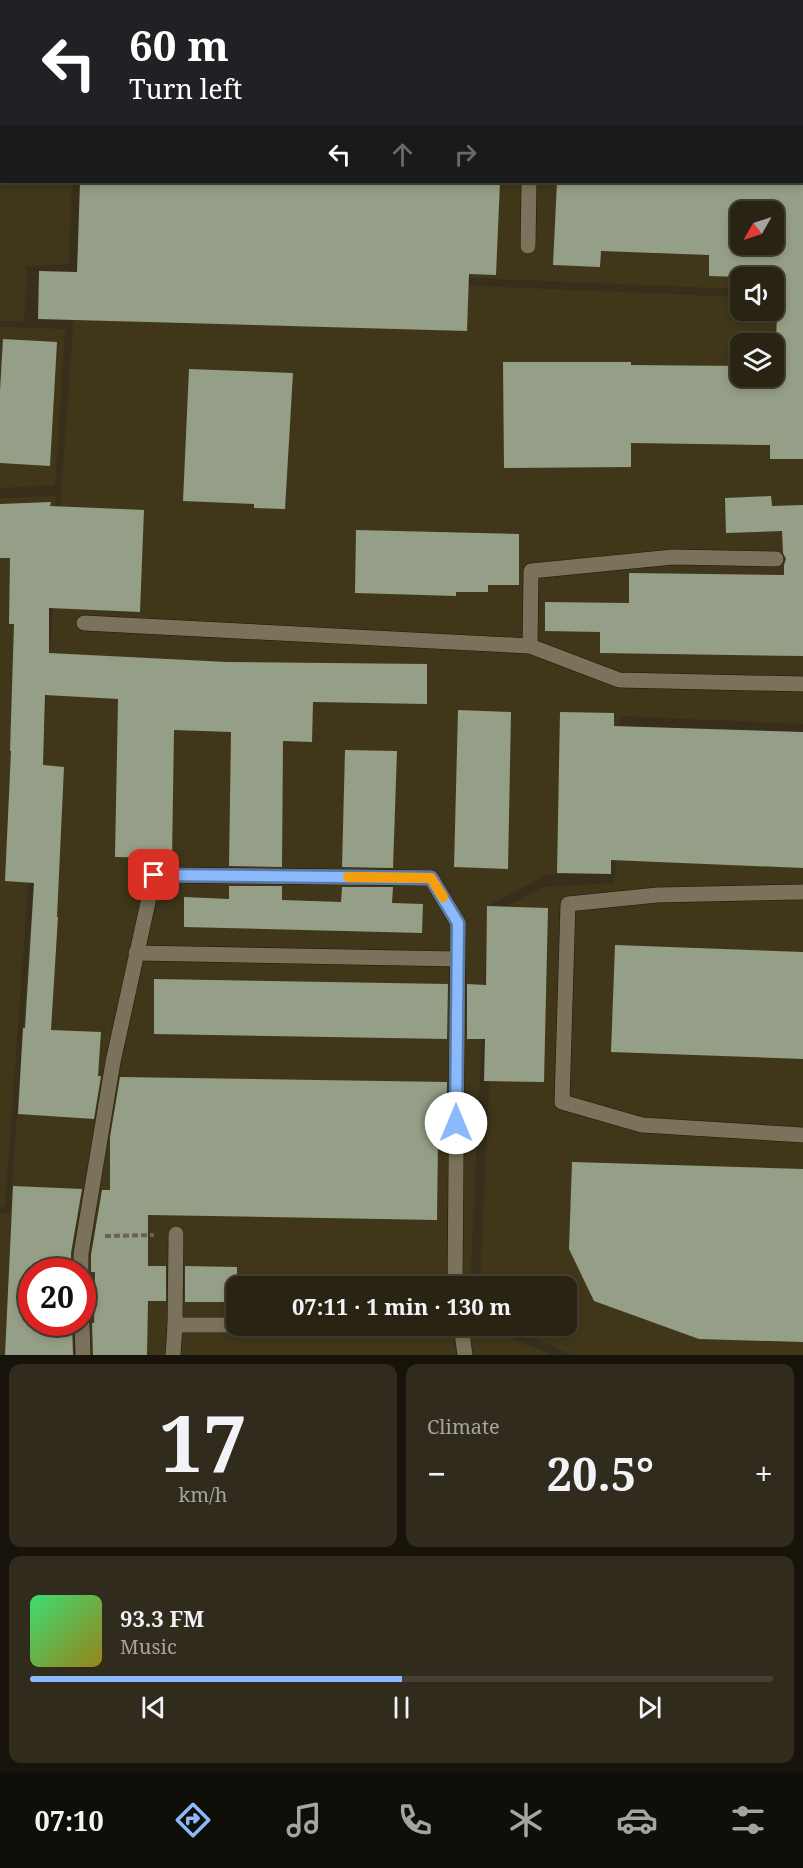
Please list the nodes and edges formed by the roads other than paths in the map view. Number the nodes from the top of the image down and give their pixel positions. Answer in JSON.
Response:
{"nodes":[{"id":1,"x":529,"y":183,"type":"edge"},
{"id":2,"x":528,"y":246,"type":"dead end"},
{"id":3,"x":776,"y":559,"type":"dead end"},
{"id":4,"x":84,"y":623,"type":"dead end"},
{"id":5,"x":530,"y":645,"type":"junction"},
{"id":6,"x":803,"y":684,"type":"edge"},
{"id":7,"x":803,"y":892,"type":"edge"},
{"id":8,"x":136,"y":954,"type":"junction"},
{"id":9,"x":458,"y":959,"type":"junction"},
{"id":10,"x":803,"y":1135,"type":"edge"},
{"id":11,"x":176,"y":1234,"type":"road end"},
{"id":12,"x":81,"y":1258,"type":"edge"},
{"id":13,"x":455,"y":1276,"type":"edge"},
{"id":14,"x":175,"y":1325,"type":"junction"},
{"id":15,"x":226,"y":1325,"type":"edge"},
{"id":16,"x":82,"y":1336,"type":"edge"},
{"id":17,"x":462,"y":1336,"type":"edge"},
{"id":18,"x":83,"y":1355,"type":"edge"},
{"id":19,"x":173,"y":1355,"type":"edge"},
{"id":20,"x":465,"y":1355,"type":"edge"}],
"edges":[{"from":1,"to":2,"type":"lane"},
{"from":3,"to":5,"type":"lane"},
{"from":4,"to":5,"type":"lane"},
{"from":5,"to":6,"type":"lane"},
{"from":7,"to":10,"type":"lane"},
{"from":8,"to":9,"type":"lane"},
{"from":8,"to":9,"type":"lane"},
{"from":8,"to":12,"type":"lane"},
{"from":9,"to":13,"type":"lane"},
{"from":11,"to":14,"type":"lane"},
{"from":14,"to":15,"type":"lane"},
{"from":14,"to":19,"type":"lane"},
{"from":16,"to":18,"type":"lane"},
{"from":17,"to":20,"type":"lane"}]}
